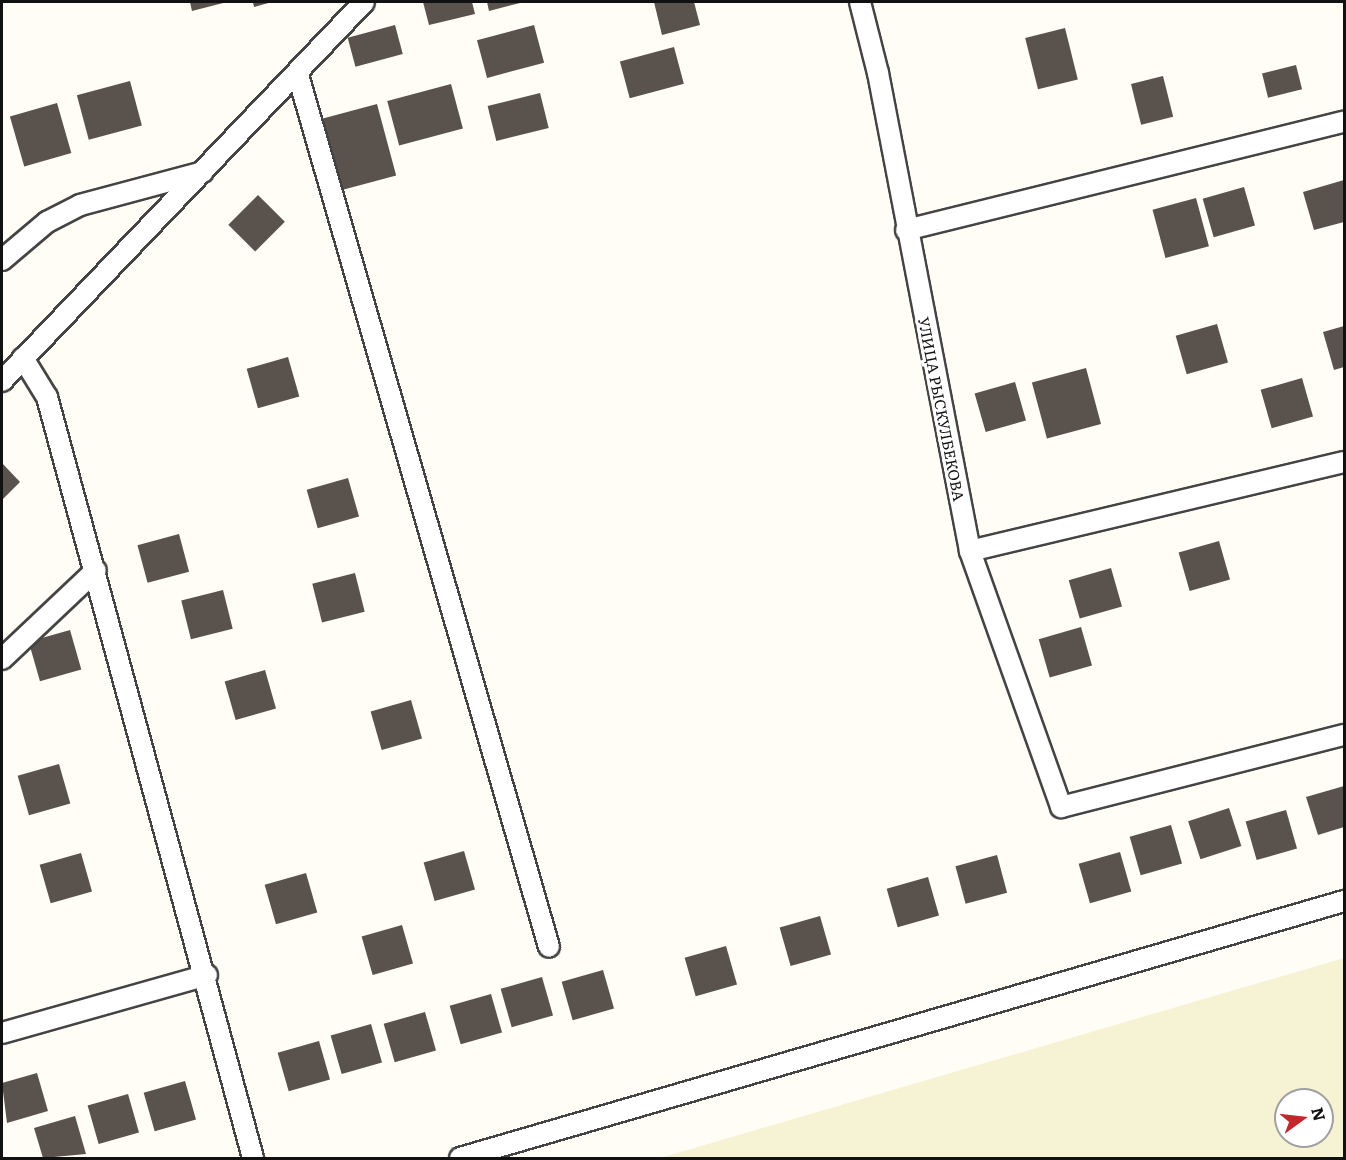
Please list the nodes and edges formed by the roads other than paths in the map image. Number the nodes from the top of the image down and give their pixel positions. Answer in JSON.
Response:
{"nodes":[{"id":1,"x":364,"y":2,"type":"edge"},
{"id":2,"x":860,"y":2,"type":"edge"},
{"id":3,"x":298,"y":75,"type":"junction"},
{"id":4,"x":1344,"y":122,"type":"edge"},
{"id":5,"x":203,"y":172,"type":"junction"},
{"id":6,"x":906,"y":230,"type":"junction"},
{"id":7,"x":2,"y":260,"type":"edge"},
{"id":8,"x":23,"y":358,"type":"junction"},
{"id":9,"x":2,"y":381,"type":"edge"},
{"id":10,"x":1344,"y":462,"type":"edge"},
{"id":11,"x":970,"y":551,"type":"junction"},
{"id":12,"x":96,"y":570,"type":"junction"},
{"id":13,"x":2,"y":659,"type":"edge"},
{"id":14,"x":1344,"y":735,"type":"edge"},
{"id":15,"x":1344,"y":901,"type":"edge"},
{"id":16,"x":549,"y":947,"type":"dead end"},
{"id":17,"x":207,"y":975,"type":"junction"},
{"id":18,"x":2,"y":1033,"type":"edge"},
{"id":19,"x":253,"y":1158,"type":"edge"},
{"id":20,"x":460,"y":1158,"type":"edge"}],
"edges":[{"from":1,"to":3,"type":"street"},
{"from":2,"to":6,"type":"street","name":"УЛИЦА РЫСКУЛБЕКОВА"},
{"from":3,"to":5,"type":"street"},
{"from":3,"to":16,"type":"street"},
{"from":4,"to":6,"type":"street"},
{"from":5,"to":7,"type":"street"},
{"from":5,"to":8,"type":"street"},
{"from":6,"to":11,"type":"street","name":"УЛИЦА РЫСКУЛБЕКОВА"},
{"from":8,"to":9,"type":"street"},
{"from":8,"to":12,"type":"street"},
{"from":10,"to":11,"type":"street"},
{"from":11,"to":14,"type":"street","name":"УЛИЦА РЫСКУЛБЕКОВА"},
{"from":12,"to":13,"type":"street"},
{"from":12,"to":17,"type":"street"},
{"from":15,"to":20,"type":"street"},
{"from":17,"to":18,"type":"street"},
{"from":17,"to":19,"type":"street"}]}
